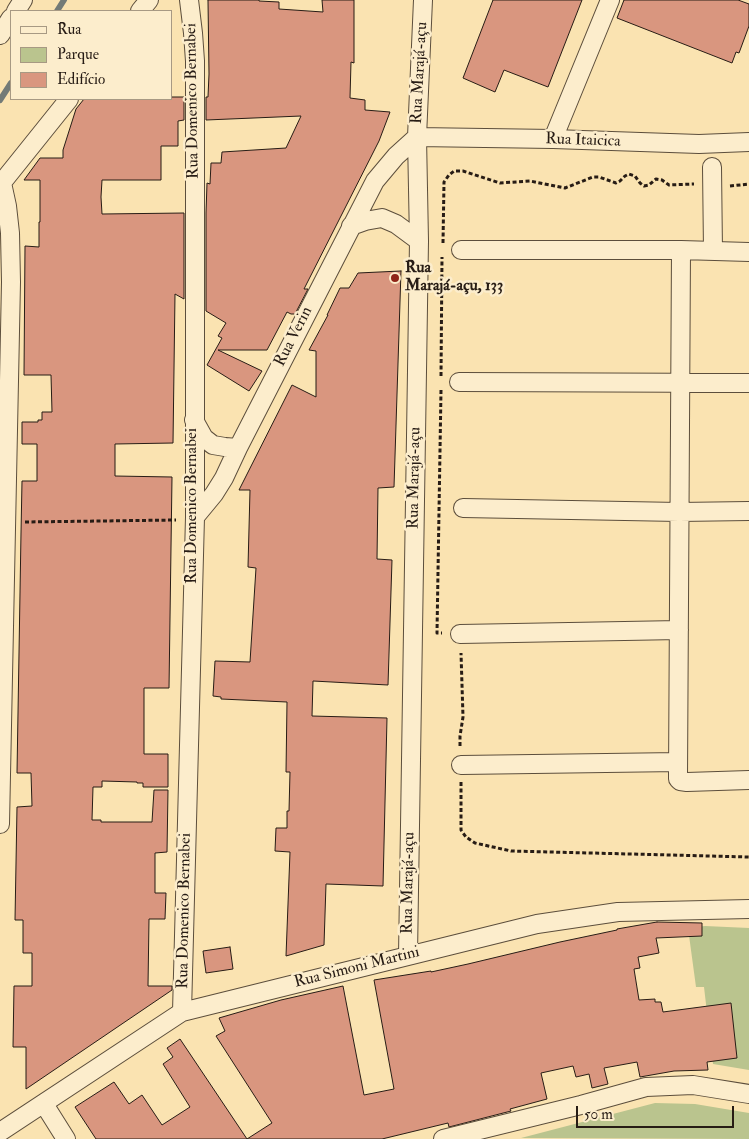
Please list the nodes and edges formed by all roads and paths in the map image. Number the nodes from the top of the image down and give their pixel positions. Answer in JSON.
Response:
{"nodes":[{"id":1,"x":189,"y":0,"type":"edge"},
{"id":2,"x":423,"y":0,"type":"edge"},
{"id":3,"x":610,"y":0,"type":"edge"},
{"id":4,"x":10,"y":19,"type":"edge"},
{"id":5,"x":0,"y":34,"type":"edge"},
{"id":6,"x":69,"y":100,"type":"edge"},
{"id":7,"x":417,"y":137,"type":"junction"},
{"id":8,"x":553,"y":140,"type":"junction"},
{"id":9,"x":749,"y":142,"type":"edge"},
{"id":10,"x":712,"y":167,"type":"dead end"},
{"id":11,"x":1,"y":182,"type":"edge"},
{"id":12,"x":351,"y":226,"type":"junction"},
{"id":13,"x":419,"y":241,"type":"junction"},
{"id":14,"x":461,"y":250,"type":"dead end"},
{"id":15,"x":681,"y":250,"type":"junction"},
{"id":16,"x":713,"y":251,"type":"junction"},
{"id":17,"x":749,"y":252,"type":"edge"},
{"id":18,"x":458,"y":382,"type":"dead end"},
{"id":19,"x":680,"y":383,"type":"junction"},
{"id":20,"x":749,"y":383,"type":"edge"},
{"id":21,"x":194,"y":420,"type":"junction"},
{"id":22,"x":238,"y":448,"type":"junction"},
{"id":23,"x":463,"y":508,"type":"dead end"},
{"id":24,"x":680,"y":512,"type":"junction"},
{"id":25,"x":749,"y":512,"type":"edge"},
{"id":26,"x":194,"y":519,"type":"junction"},
{"id":27,"x":7,"y":522,"type":"junction"},
{"id":28,"x":679,"y":630,"type":"junction"},
{"id":29,"x":460,"y":634,"type":"dead end"},
{"id":30,"x":678,"y":762,"type":"junction"},
{"id":31,"x":461,"y":765,"type":"dead end"},
{"id":32,"x":749,"y":780,"type":"edge"},
{"id":33,"x":0,"y":824,"type":"edge"},
{"id":34,"x":749,"y":909,"type":"edge"},
{"id":35,"x":408,"y":956,"type":"junction"},
{"id":36,"x":182,"y":1012,"type":"junction"},
{"id":37,"x":749,"y":1094,"type":"edge"},
{"id":38,"x":44,"y":1104,"type":"junction"},
{"id":39,"x":0,"y":1132,"type":"edge"},
{"id":40,"x":66,"y":1139,"type":"edge"},
{"id":41,"x":443,"y":1139,"type":"edge"}],
"edges":[{"from":1,"to":21,"type":"street","name":"Rua Domenico Bernabei"},
{"from":2,"to":7,"type":"street","name":"Rua Marajá-açu"},
{"from":3,"to":8,"type":"street"},
{"from":4,"to":5,"type":"street"},
{"from":6,"to":11,"type":"street"},
{"from":7,"to":8,"type":"street","name":"Rua Itaicica"},
{"from":7,"to":12,"type":"street","name":"Rua Verin"},
{"from":7,"to":13,"type":"street","name":"Rua Marajá-açu"},
{"from":8,"to":9,"type":"street","name":"Rua Itaicica"},
{"from":10,"to":16,"type":"street"},
{"from":11,"to":27,"type":"street"},
{"from":12,"to":13,"type":"street"},
{"from":12,"to":22,"type":"street","name":"Rua Verin"},
{"from":13,"to":35,"type":"street","name":"Rua Marajá-açu"},
{"from":14,"to":15,"type":"street"},
{"from":15,"to":16,"type":"street"},
{"from":15,"to":19,"type":"street"},
{"from":16,"to":17,"type":"street"},
{"from":18,"to":19,"type":"street"},
{"from":19,"to":20,"type":"street"},
{"from":19,"to":24,"type":"street"},
{"from":21,"to":22,"type":"street"},
{"from":21,"to":26,"type":"street","name":"Rua Domenico Bernabei"},
{"from":22,"to":26,"type":"street","name":"Rua Verin"},
{"from":23,"to":24,"type":"street"},
{"from":24,"to":25,"type":"street"},
{"from":24,"to":28,"type":"street"},
{"from":26,"to":27,"type":"path"},
{"from":26,"to":36,"type":"street","name":"Rua Domenico Bernabei"},
{"from":27,"to":33,"type":"street"},
{"from":28,"to":29,"type":"street"},
{"from":28,"to":30,"type":"street"},
{"from":30,"to":31,"type":"street"},
{"from":30,"to":32,"type":"street"},
{"from":34,"to":35,"type":"street","name":"Rua Simoni Martini"},
{"from":35,"to":36,"type":"street","name":"Rua Simoni Martini"},
{"from":36,"to":38,"type":"street","name":"Rua Simoni Martini"},
{"from":37,"to":41,"type":"street"},
{"from":38,"to":39,"type":"street","name":"Rua Simoni Martini"},
{"from":38,"to":40,"type":"street"}]}
